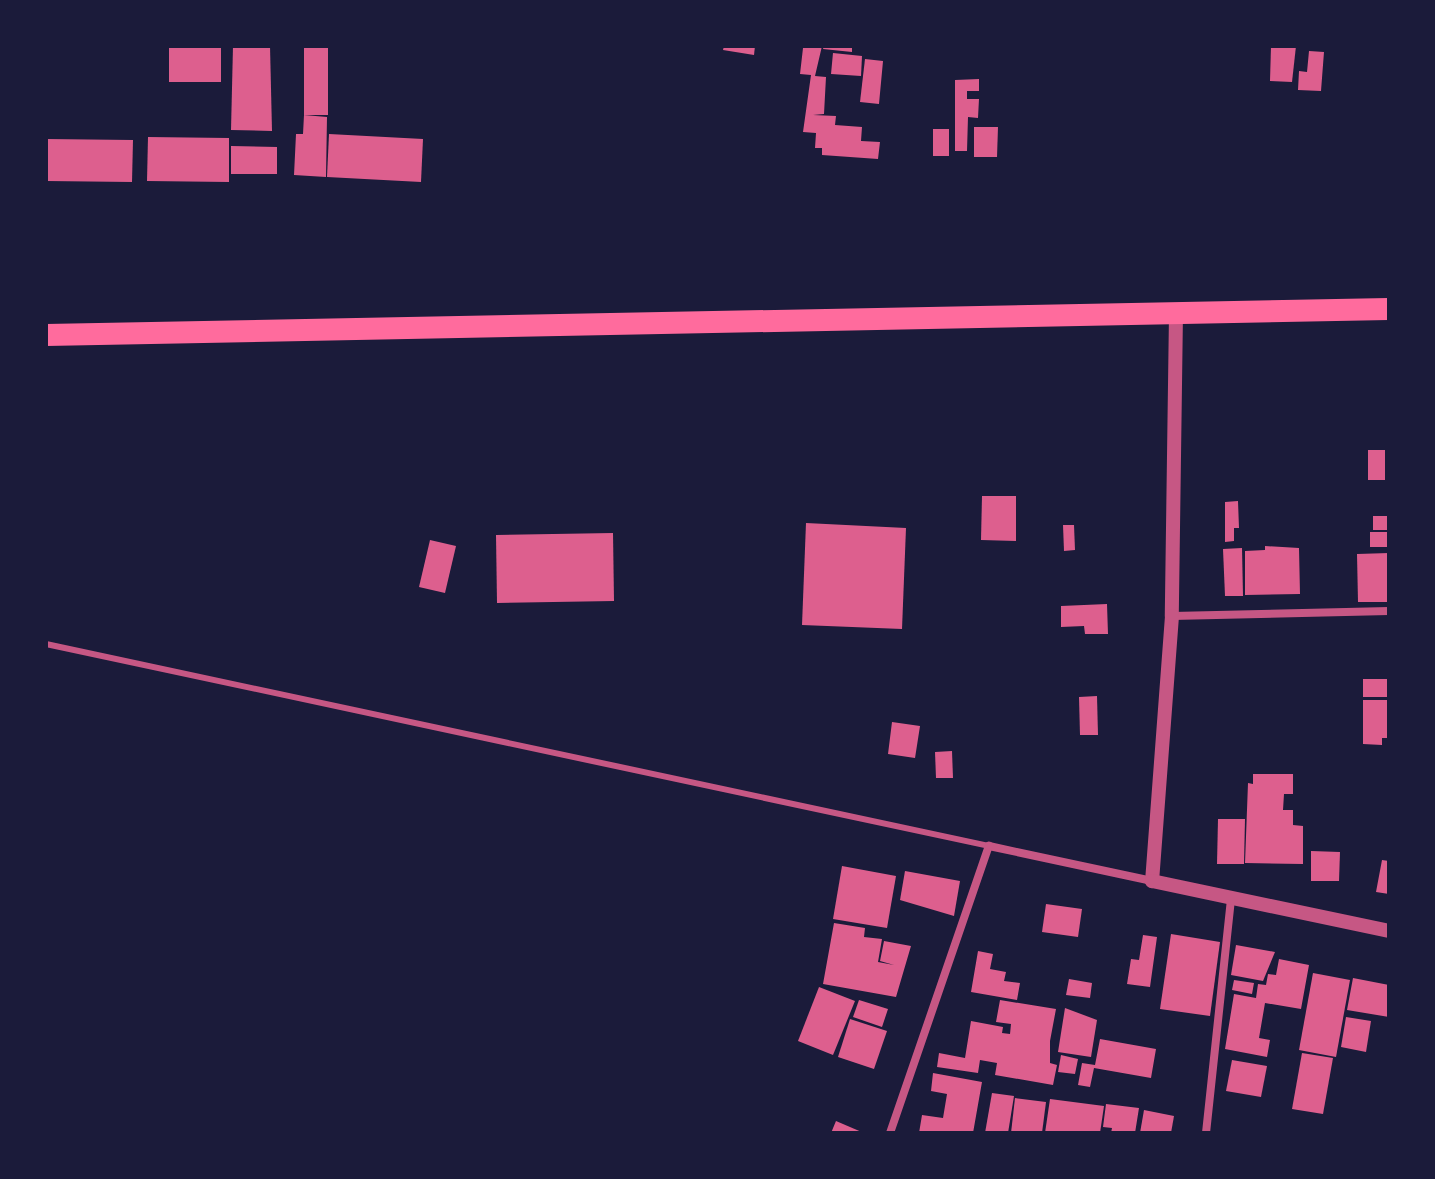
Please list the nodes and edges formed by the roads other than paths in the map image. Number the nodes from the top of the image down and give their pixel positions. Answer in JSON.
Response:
{"nodes":[{"id":1,"x":1389,"y":309,"type":"edge"},
{"id":2,"x":1176,"y":313,"type":"junction"},
{"id":3,"x":46,"y":335,"type":"edge"},
{"id":4,"x":1389,"y":611,"type":"edge"},
{"id":5,"x":1172,"y":616,"type":"junction"},
{"id":6,"x":46,"y":644,"type":"edge"},
{"id":7,"x":989,"y":846,"type":"junction"},
{"id":8,"x":1152,"y":881,"type":"junction"},
{"id":9,"x":1231,"y":898,"type":"junction"},
{"id":10,"x":1389,"y":931,"type":"edge"},
{"id":11,"x":890,"y":1133,"type":"edge"},
{"id":12,"x":1206,"y":1133,"type":"edge"}],
"edges":[{"from":1,"to":2,"type":"highway"},
{"from":2,"to":3,"type":"highway"},
{"from":2,"to":5,"type":"street"},
{"from":4,"to":5,"type":"street"},
{"from":5,"to":8,"type":"street"},
{"from":6,"to":7,"type":"lane"},
{"from":7,"to":8,"type":"street"},
{"from":7,"to":11,"type":"street"},
{"from":8,"to":9,"type":"street"},
{"from":9,"to":10,"type":"street"},
{"from":9,"to":12,"type":"street"}]}
